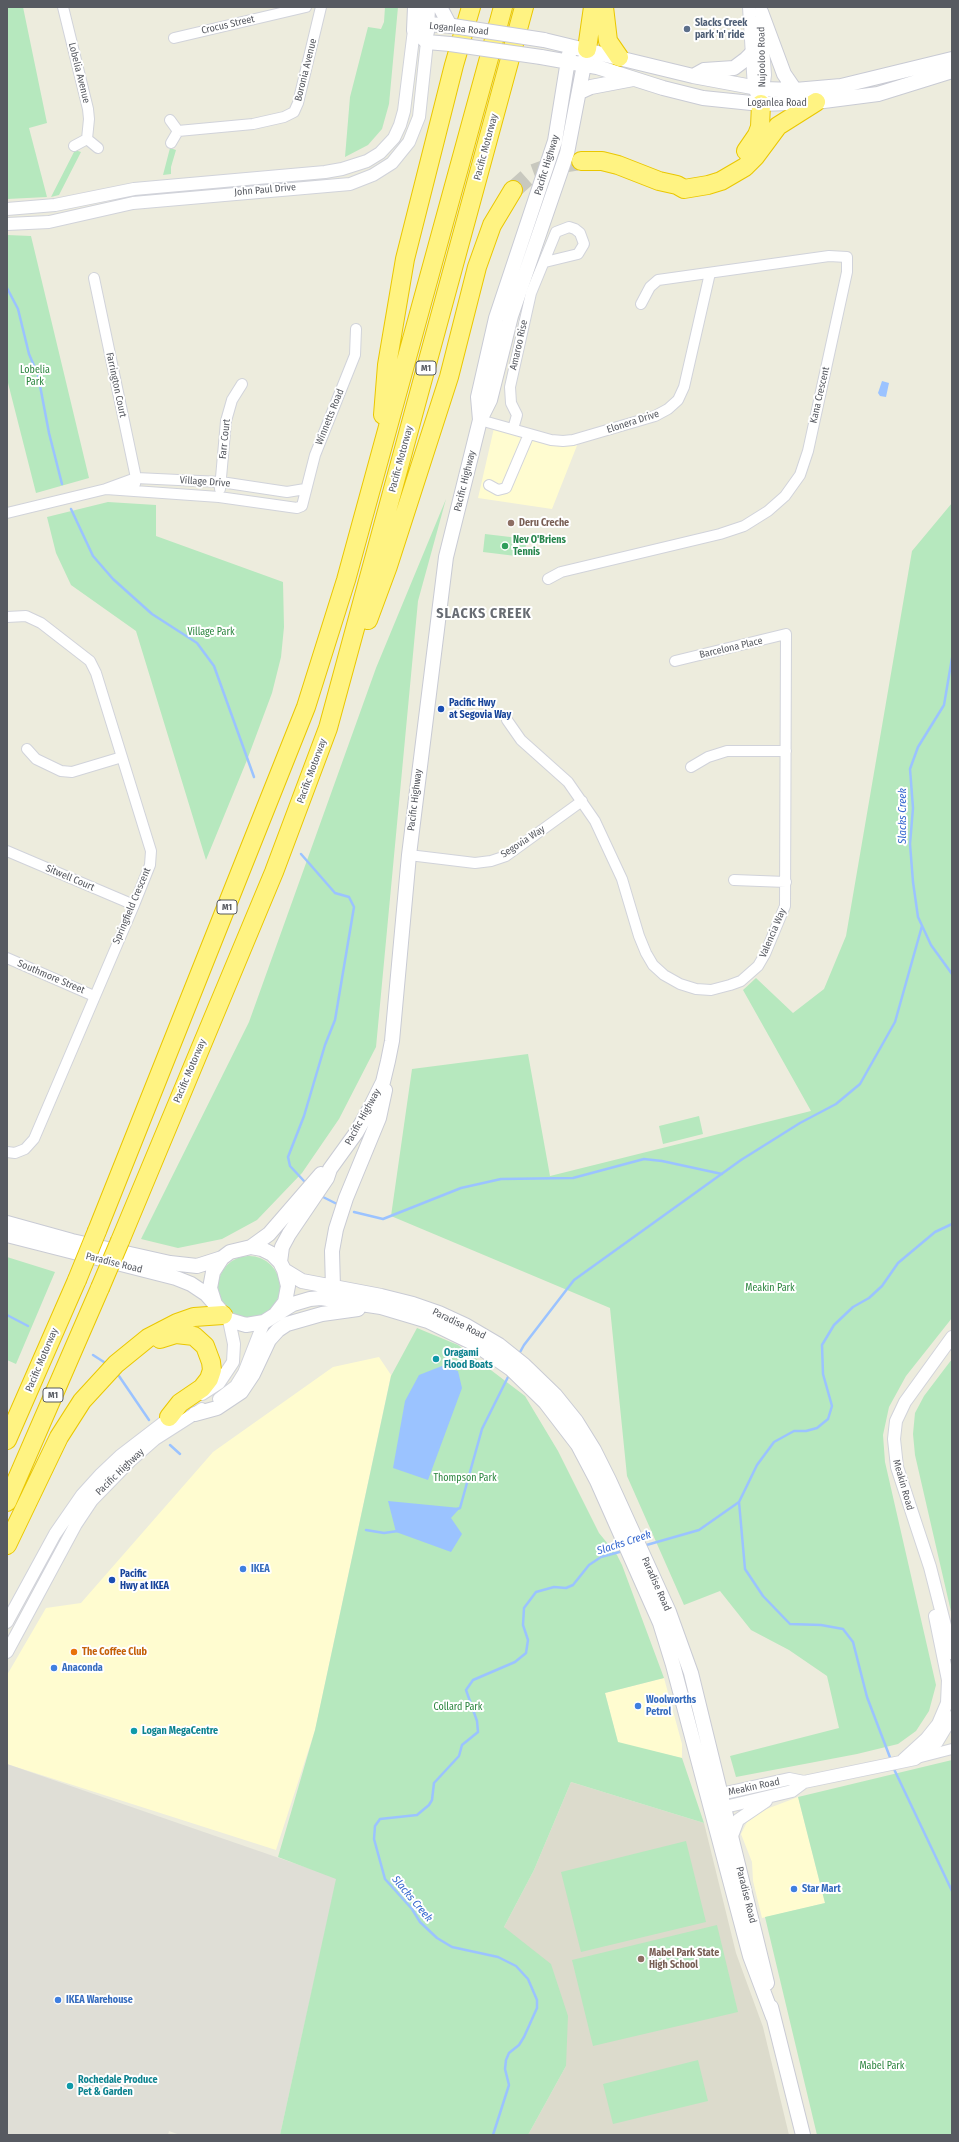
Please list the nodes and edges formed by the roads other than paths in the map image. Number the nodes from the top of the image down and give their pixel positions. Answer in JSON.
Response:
{"nodes":[{"id":1,"x":63,"y":7,"type":"edge"},
{"id":2,"x":306,"y":7,"type":"edge"},
{"id":3,"x":321,"y":7,"type":"edge"},
{"id":4,"x":416,"y":7,"type":"edge"},
{"id":5,"x":428,"y":7,"type":"edge"},
{"id":6,"x":440,"y":7,"type":"edge"},
{"id":7,"x":471,"y":7,"type":"edge"},
{"id":8,"x":503,"y":7,"type":"edge"},
{"id":9,"x":524,"y":7,"type":"edge"},
{"id":10,"x":593,"y":7,"type":"edge"},
{"id":11,"x":604,"y":7,"type":"edge"},
{"id":12,"x":756,"y":9,"type":"edge"},
{"id":13,"x":428,"y":24,"type":"junction"},
{"id":14,"x":451,"y":26,"type":"junction"},
{"id":15,"x":414,"y":30,"type":"junction"},
{"id":16,"x":174,"y":38,"type":"dead end"},
{"id":17,"x":426,"y":42,"type":"junction"},
{"id":18,"x":753,"y":52,"type":"junction"},
{"id":19,"x":580,"y":53,"type":"junction"},
{"id":20,"x":619,"y":57,"type":"junction"},
{"id":21,"x":567,"y":62,"type":"junction"},
{"id":22,"x":948,"y":66,"type":"edge"},
{"id":23,"x":693,"y":76,"type":"junction"},
{"id":24,"x":633,"y":79,"type":"junction"},
{"id":25,"x":795,"y":90,"type":"junction"},
{"id":26,"x":580,"y":92,"type":"junction"},
{"id":27,"x":759,"y":94,"type":"junction"},
{"id":28,"x":816,"y":102,"type":"junction"},
{"id":29,"x":170,"y":120,"type":"dead end"},
{"id":30,"x":178,"y":131,"type":"junction"},
{"id":31,"x":87,"y":139,"type":"junction"},
{"id":32,"x":171,"y":143,"type":"dead end"},
{"id":33,"x":74,"y":146,"type":"dead end"},
{"id":34,"x":98,"y":148,"type":"dead end"},
{"id":35,"x":581,"y":161,"type":"tunnel mouth"},
{"id":36,"x":677,"y":185,"type":"junction"},
{"id":37,"x":513,"y":190,"type":"tunnel mouth"},
{"id":38,"x":7,"y":209,"type":"edge"},
{"id":39,"x":7,"y":224,"type":"edge"},
{"id":40,"x":545,"y":262,"type":"dead end"},
{"id":41,"x":710,"y":273,"type":"junction"},
{"id":42,"x":94,"y":278,"type":"dead end"},
{"id":43,"x":641,"y":304,"type":"dead end"},
{"id":44,"x":356,"y":329,"type":"dead end"},
{"id":45,"x":242,"y":384,"type":"dead end"},
{"id":46,"x":480,"y":420,"type":"junction"},
{"id":47,"x":513,"y":429,"type":"junction"},
{"id":48,"x":529,"y":434,"type":"junction"},
{"id":49,"x":380,"y":454,"type":"junction"},
{"id":50,"x":136,"y":478,"type":"junction"},
{"id":51,"x":221,"y":482,"type":"junction"},
{"id":52,"x":489,"y":485,"type":"dead end"},
{"id":53,"x":106,"y":489,"type":"junction"},
{"id":54,"x":305,"y":489,"type":"junction"},
{"id":55,"x":134,"y":492,"type":"junction"},
{"id":56,"x":219,"y":497,"type":"junction"},
{"id":57,"x":303,"y":505,"type":"joint"},
{"id":58,"x":7,"y":513,"type":"edge"},
{"id":59,"x":548,"y":579,"type":"dead end"},
{"id":60,"x":7,"y":617,"type":"edge"},
{"id":61,"x":786,"y":634,"type":"joint"},
{"id":62,"x":675,"y":661,"type":"dead end"},
{"id":63,"x":507,"y":720,"type":"dead end"},
{"id":64,"x":328,"y":728,"type":"junction"},
{"id":65,"x":27,"y":749,"type":"dead end"},
{"id":66,"x":786,"y":751,"type":"junction"},
{"id":67,"x":122,"y":757,"type":"junction"},
{"id":68,"x":691,"y":767,"type":"dead end"},
{"id":69,"x":582,"y":801,"type":"junction"},
{"id":70,"x":7,"y":851,"type":"edge"},
{"id":71,"x":409,"y":855,"type":"junction"},
{"id":72,"x":734,"y":880,"type":"dead end"},
{"id":73,"x":786,"y":882,"type":"junction"},
{"id":74,"x":134,"y":905,"type":"junction"},
{"id":75,"x":7,"y":958,"type":"edge"},
{"id":76,"x":94,"y":996,"type":"junction"},
{"id":77,"x":383,"y":1082,"type":"junction"},
{"id":78,"x":7,"y":1152,"type":"edge"},
{"id":79,"x":330,"y":1169,"type":"junction"},
{"id":80,"x":7,"y":1223,"type":"edge"},
{"id":81,"x":7,"y":1235,"type":"edge"},
{"id":82,"x":251,"y":1247,"type":"junction"},
{"id":83,"x":222,"y":1258,"type":"junction"},
{"id":84,"x":282,"y":1266,"type":"junction"},
{"id":85,"x":77,"y":1280,"type":"junction"},
{"id":86,"x":333,"y":1288,"type":"junction"},
{"id":87,"x":381,"y":1307,"type":"junction"},
{"id":88,"x":222,"y":1313,"type":"junction"},
{"id":89,"x":269,"y":1319,"type":"junction"},
{"id":90,"x":952,"y":1337,"type":"edge"},
{"id":91,"x":486,"y":1344,"type":"junction"},
{"id":92,"x":137,"y":1348,"type":"junction"},
{"id":93,"x":7,"y":1412,"type":"edge"},
{"id":94,"x":195,"y":1414,"type":"junction"},
{"id":95,"x":169,"y":1417,"type":"junction"},
{"id":96,"x":7,"y":1440,"type":"edge"},
{"id":97,"x":7,"y":1502,"type":"edge"},
{"id":98,"x":7,"y":1545,"type":"edge"},
{"id":99,"x":640,"y":1562,"type":"junction"},
{"id":100,"x":7,"y":1622,"type":"edge"},
{"id":101,"x":949,"y":1649,"type":"edge"},
{"id":102,"x":7,"y":1652,"type":"edge"},
{"id":103,"x":952,"y":1717,"type":"edge"},
{"id":104,"x":952,"y":1749,"type":"edge"},
{"id":105,"x":915,"y":1759,"type":"junction"},
{"id":106,"x":903,"y":1760,"type":"junction"},
{"id":107,"x":804,"y":1782,"type":"junction"},
{"id":108,"x":776,"y":1795,"type":"junction"},
{"id":109,"x":723,"y":1800,"type":"junction"},
{"id":110,"x":710,"y":1804,"type":"junction"},
{"id":111,"x":732,"y":1836,"type":"junction"},
{"id":112,"x":773,"y":2017,"type":"junction"},
{"id":113,"x":803,"y":2135,"type":"edge"}],
"edges":[{"from":1,"to":31,"type":"street","name":"Lobelia Avenue"},
{"from":2,"to":16,"type":"street","name":"Crocus Street"},
{"from":3,"to":30,"type":"street","name":"Boronia Avenue"},
{"from":4,"to":15,"type":"main road"},
{"from":5,"to":13,"type":"main road"},
{"from":6,"to":14,"type":"main road"},
{"from":7,"to":49,"type":"highway"},
{"from":8,"to":49,"type":"highway","name":"Pacific Motorway","number":"M1"},
{"from":9,"to":64,"type":"highway","name":"Pacific Motorway","number":"M1"},
{"from":10,"to":19,"type":"highway"},
{"from":11,"to":20,"type":"highway"},
{"from":12,"to":18,"type":"street","name":"Nujooloo Road"},
{"from":12,"to":25,"type":"main road"},
{"from":12,"to":27,"type":"street","name":"Nujooloo Road"},
{"from":13,"to":14,"type":"main road","name":"Loganlea Road"},
{"from":13,"to":15,"type":"main road","name":"Loganlea Road"},
{"from":13,"to":17,"type":"main road"},
{"from":14,"to":19,"type":"main road","name":"Loganlea Road","bridge":true},
{"from":15,"to":17,"type":"main road","name":"Loganlea Road"},
{"from":15,"to":38,"type":"street","name":"John Paul Drive"},
{"from":17,"to":21,"type":"main road","name":"Loganlea Road","bridge":true},
{"from":17,"to":39,"type":"street","name":"John Paul Drive"},
{"from":18,"to":23,"type":"main road"},
{"from":18,"to":27,"type":"street","name":"Nujooloo Road"},
{"from":19,"to":20,"type":"main road","name":"Loganlea Road"},
{"from":19,"to":21,"type":"main road","name":"Loganlea Road"},
{"from":19,"to":24,"type":"main road","name":"Loganlea Road"},
{"from":19,"to":26,"type":"main road","name":"Pacific Highway"},
{"from":20,"to":23,"type":"main road","name":"Loganlea Road"},
{"from":21,"to":46,"type":"main road","name":"Pacific Highway"},
{"from":22,"to":25,"type":"main road","name":"Loganlea Road"},
{"from":22,"to":28,"type":"main road","name":"Loganlea Road"},
{"from":23,"to":27,"type":"main road","name":"Loganlea Road"},
{"from":24,"to":26,"type":"main road"},
{"from":24,"to":27,"type":"main road","name":"Loganlea Road"},
{"from":25,"to":27,"type":"main road","name":"Loganlea Road"},
{"from":26,"to":46,"type":"main road","name":"Pacific Highway"},
{"from":27,"to":28,"type":"main road","name":"Loganlea Road"},
{"from":27,"to":36,"type":"highway"},
{"from":28,"to":36,"type":"highway"},
{"from":29,"to":30,"type":"street"},
{"from":30,"to":32,"type":"street"},
{"from":31,"to":33,"type":"street"},
{"from":31,"to":34,"type":"street"},
{"from":35,"to":36,"type":"highway"},
{"from":37,"to":64,"type":"highway"},
{"from":40,"to":47,"type":"street","name":"Amaroo Rise"},
{"from":41,"to":43,"type":"street","name":"Kana Crescent"},
{"from":41,"to":48,"type":"street","name":"Elonera Drive"},
{"from":41,"to":59,"type":"street","name":"Kana Crescent"},
{"from":42,"to":50,"type":"street","name":"Farrington Court"},
{"from":44,"to":54,"type":"street","name":"Winnetts Road"},
{"from":45,"to":51,"type":"street","name":"Farr Court"},
{"from":46,"to":47,"type":"street","name":"Elonera Drive"},
{"from":46,"to":71,"type":"main road","name":"Pacific Highway"},
{"from":47,"to":48,"type":"street","name":"Elonera Drive"},
{"from":48,"to":52,"type":"street"},
{"from":49,"to":85,"type":"highway","name":"Pacific Motorway","number":"M1","bridge":true},
{"from":50,"to":51,"type":"street","name":"Village Drive"},
{"from":50,"to":53,"type":"street","name":"Village Drive"},
{"from":50,"to":55,"type":"street","name":"Farrington Court"},
{"from":51,"to":54,"type":"street","name":"Village Drive"},
{"from":51,"to":56,"type":"street","name":"Farr Court"},
{"from":53,"to":55,"type":"street","name":"Village Drive"},
{"from":53,"to":58,"type":"street","name":"Village Drive"},
{"from":54,"to":57,"type":"street","name":"Winnetts Road"},
{"from":55,"to":56,"type":"street","name":"Village Drive"},
{"from":56,"to":57,"type":"street","name":"Village Drive"},
{"from":60,"to":67,"type":"street","name":"Springfield Crescent"},
{"from":61,"to":62,"type":"street","name":"Barcelona Place"},
{"from":61,"to":66,"type":"street","name":"Valencia Way"},
{"from":63,"to":69,"type":"street","name":"Valencia Way"},
{"from":64,"to":97,"type":"highway","name":"Pacific Motorway","number":"M1","bridge":true},
{"from":65,"to":67,"type":"street"},
{"from":66,"to":68,"type":"street"},
{"from":66,"to":73,"type":"street","name":"Valencia Way"},
{"from":67,"to":74,"type":"street","name":"Springfield Crescent"},
{"from":69,"to":71,"type":"street","name":"Segovia Way"},
{"from":69,"to":73,"type":"street","name":"Valencia Way"},
{"from":70,"to":74,"type":"street","name":"Sitwell Court"},
{"from":71,"to":77,"type":"main road","name":"Pacific Highway"},
{"from":72,"to":73,"type":"street"},
{"from":74,"to":76,"type":"street","name":"Springfield Crescent"},
{"from":75,"to":76,"type":"street","name":"Southmore Street"},
{"from":76,"to":78,"type":"street","name":"Springfield Crescent"},
{"from":77,"to":79,"type":"main road","name":"Pacific Highway"},
{"from":77,"to":86,"type":"main road"},
{"from":79,"to":82,"type":"main road","name":"Pacific Highway"},
{"from":79,"to":84,"type":"main road","name":"Pacific Highway"},
{"from":80,"to":83,"type":"main road","name":"Paradise Road"},
{"from":81,"to":88,"type":"main road","name":"Paradise Road"},
{"from":82,"to":83,"type":"main road"},
{"from":82,"to":84,"type":"main road"},
{"from":83,"to":88,"type":"main road"},
{"from":84,"to":86,"type":"main road","name":"Paradise Road"},
{"from":84,"to":89,"type":"main road"},
{"from":85,"to":93,"type":"highway"},
{"from":85,"to":96,"type":"highway","name":"Pacific Motorway","number":"M1"},
{"from":86,"to":91,"type":"main road","name":"Paradise Road"},
{"from":87,"to":89,"type":"main road","name":"Paradise Road"},
{"from":87,"to":91,"type":"main road","name":"Paradise Road"},
{"from":87,"to":94,"type":"main road"},
{"from":88,"to":89,"type":"main road"},
{"from":88,"to":92,"type":"highway"},
{"from":88,"to":95,"type":"street","name":"Pacific Highway"},
{"from":89,"to":94,"type":"street","name":"Pacific Highway"},
{"from":90,"to":101,"type":"street","name":"Meakin Road"},
{"from":91,"to":99,"type":"main road","name":"Paradise Road"},
{"from":92,"to":95,"type":"highway"},
{"from":92,"to":98,"type":"highway"},
{"from":94,"to":102,"type":"street","name":"Pacific Highway"},
{"from":95,"to":100,"type":"street","name":"Pacific Highway"},
{"from":99,"to":109,"type":"main road","name":"Paradise Road"},
{"from":99,"to":110,"type":"main road","name":"Paradise Road"},
{"from":101,"to":106,"type":"street","name":"Meakin Road"},
{"from":103,"to":105,"type":"street"},
{"from":104,"to":105,"type":"street"},
{"from":105,"to":106,"type":"street","name":"Meakin Road"},
{"from":106,"to":107,"type":"street","name":"Meakin Road"},
{"from":107,"to":108,"type":"street","name":"Meakin Road"},
{"from":107,"to":109,"type":"street","name":"Meakin Road"},
{"from":108,"to":109,"type":"street","name":"Meakin Road"},
{"from":108,"to":111,"type":"street"},
{"from":109,"to":110,"type":"street","name":"Meakin Road"},
{"from":109,"to":111,"type":"main road","name":"Paradise Road"},
{"from":110,"to":112,"type":"main road","name":"Paradise Road"},
{"from":111,"to":112,"type":"main road","name":"Paradise Road"},
{"from":112,"to":113,"type":"main road","name":"Paradise Road"}]}
